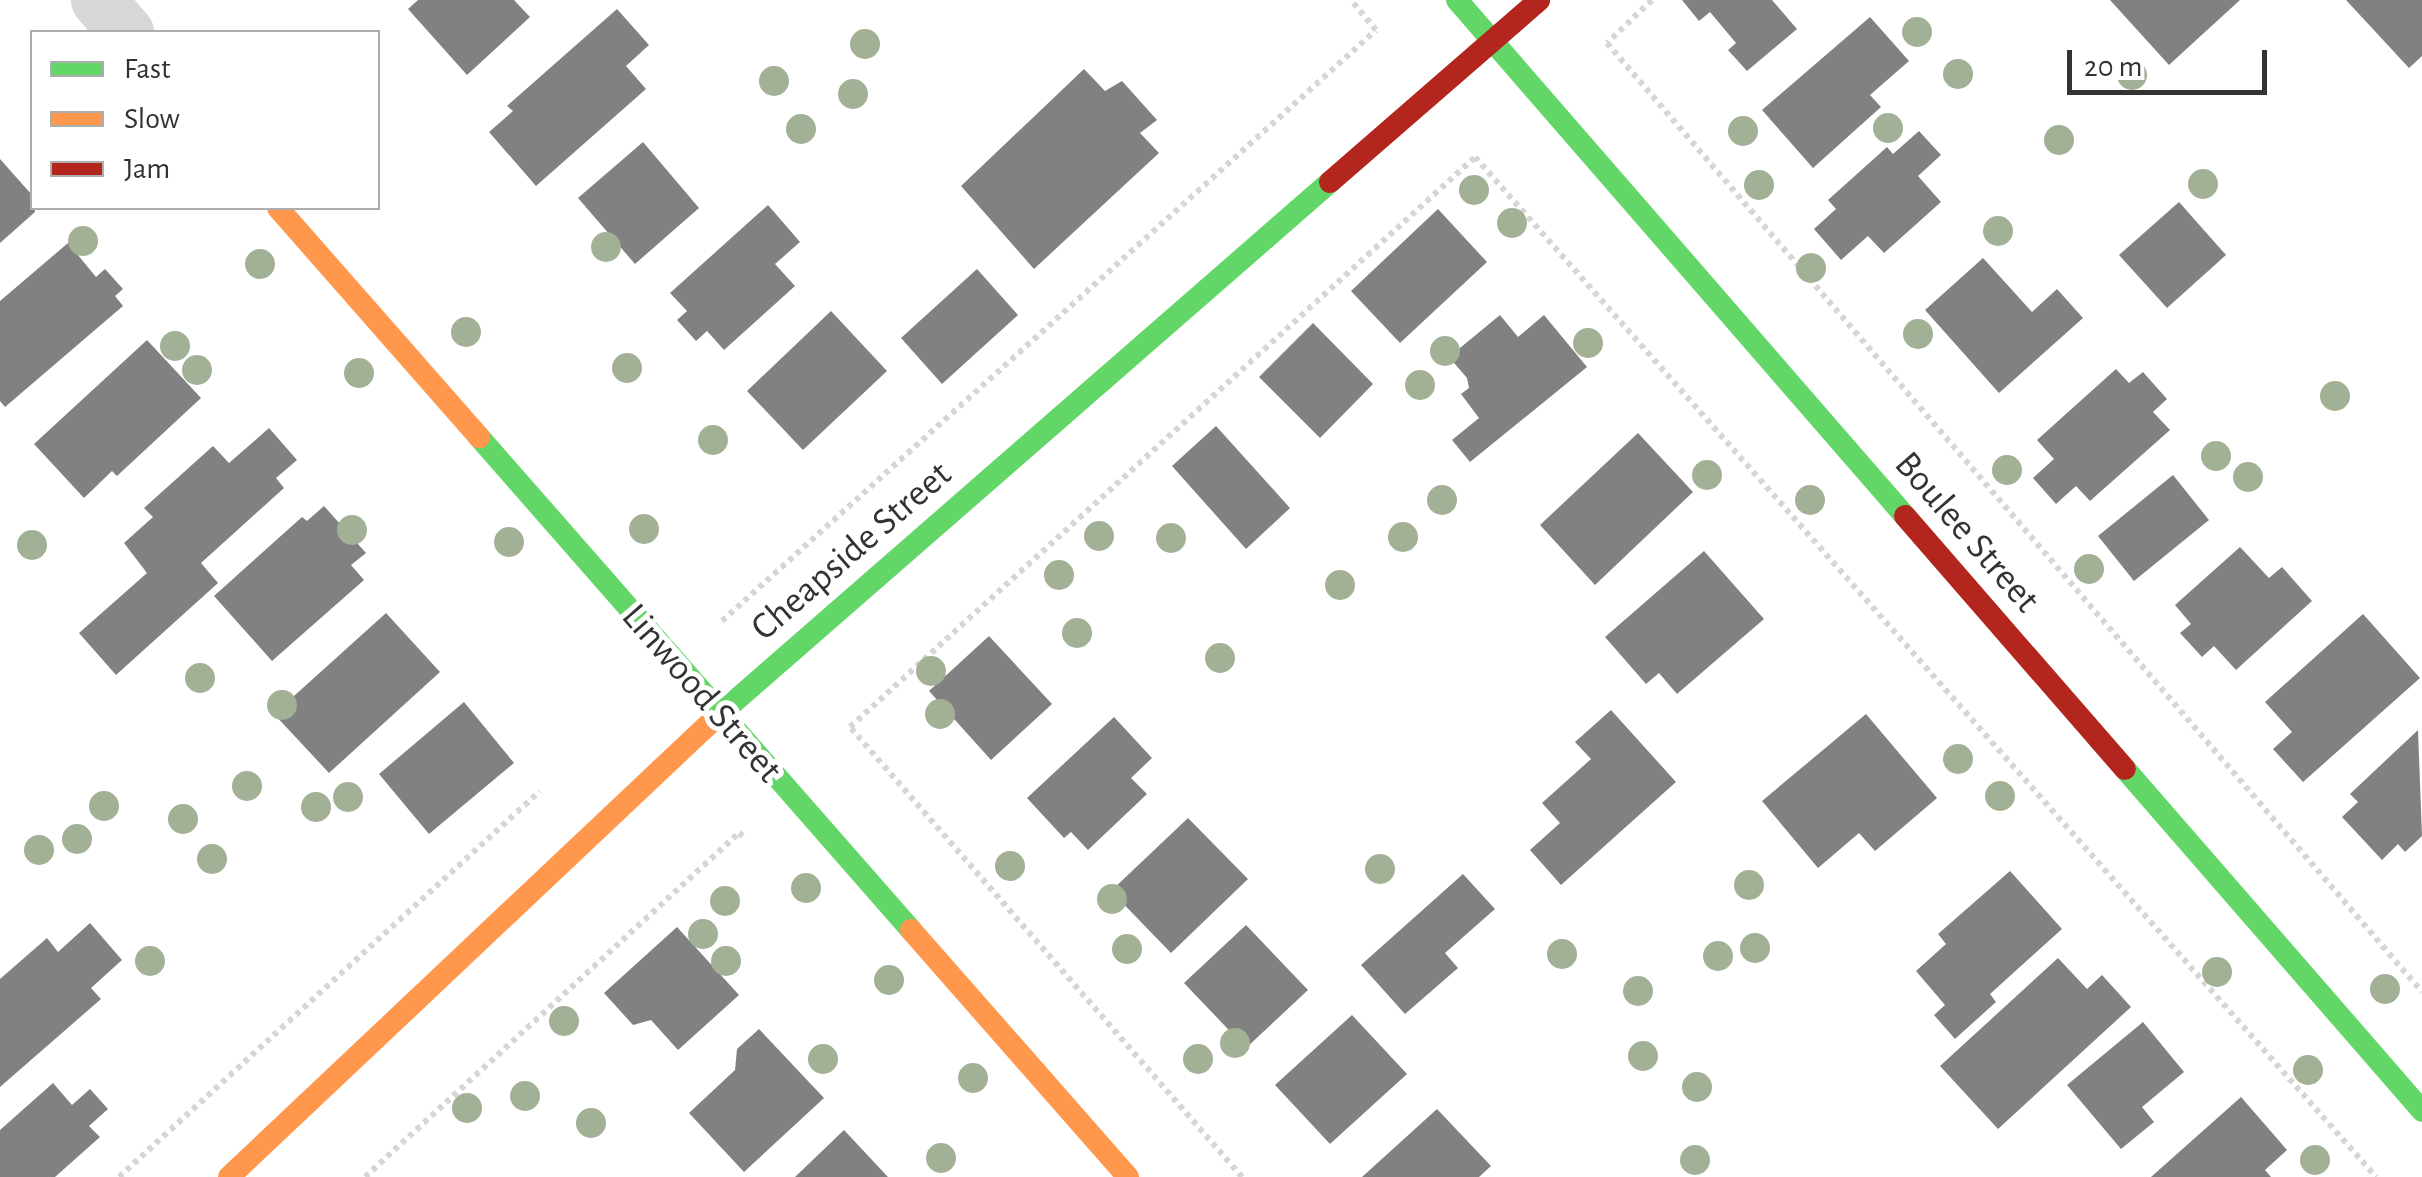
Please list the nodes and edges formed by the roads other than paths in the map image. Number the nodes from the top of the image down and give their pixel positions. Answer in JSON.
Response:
{"nodes":[{"id":1,"x":98,"y":0,"type":"edge"},
{"id":2,"x":1456,"y":0,"type":"edge"},
{"id":3,"x":1539,"y":0,"type":"edge"},
{"id":4,"x":124,"y":30,"type":"edge"},
{"id":5,"x":1493,"y":42,"type":"junction"},
{"id":6,"x":280,"y":210,"type":"edge"},
{"id":7,"x":718,"y":715,"type":"junction"},
{"id":8,"x":2422,"y":1111,"type":"edge"},
{"id":9,"x":229,"y":1177,"type":"edge"},
{"id":10,"x":1128,"y":1177,"type":"edge"}],
"edges":[{"from":1,"to":4,"type":"street"},
{"from":2,"to":5,"type":"street","name":"Boulee Street"},
{"from":3,"to":5,"type":"street","name":"Cheapside Street"},
{"from":5,"to":7,"type":"street","name":"Cheapside Street"},
{"from":5,"to":8,"type":"street","name":"Boulee Street"},
{"from":6,"to":7,"type":"street","name":"Linwood Street"},
{"from":7,"to":9,"type":"street","name":"Cheapside Street"},
{"from":7,"to":10,"type":"street","name":"Linwood Street"}]}
